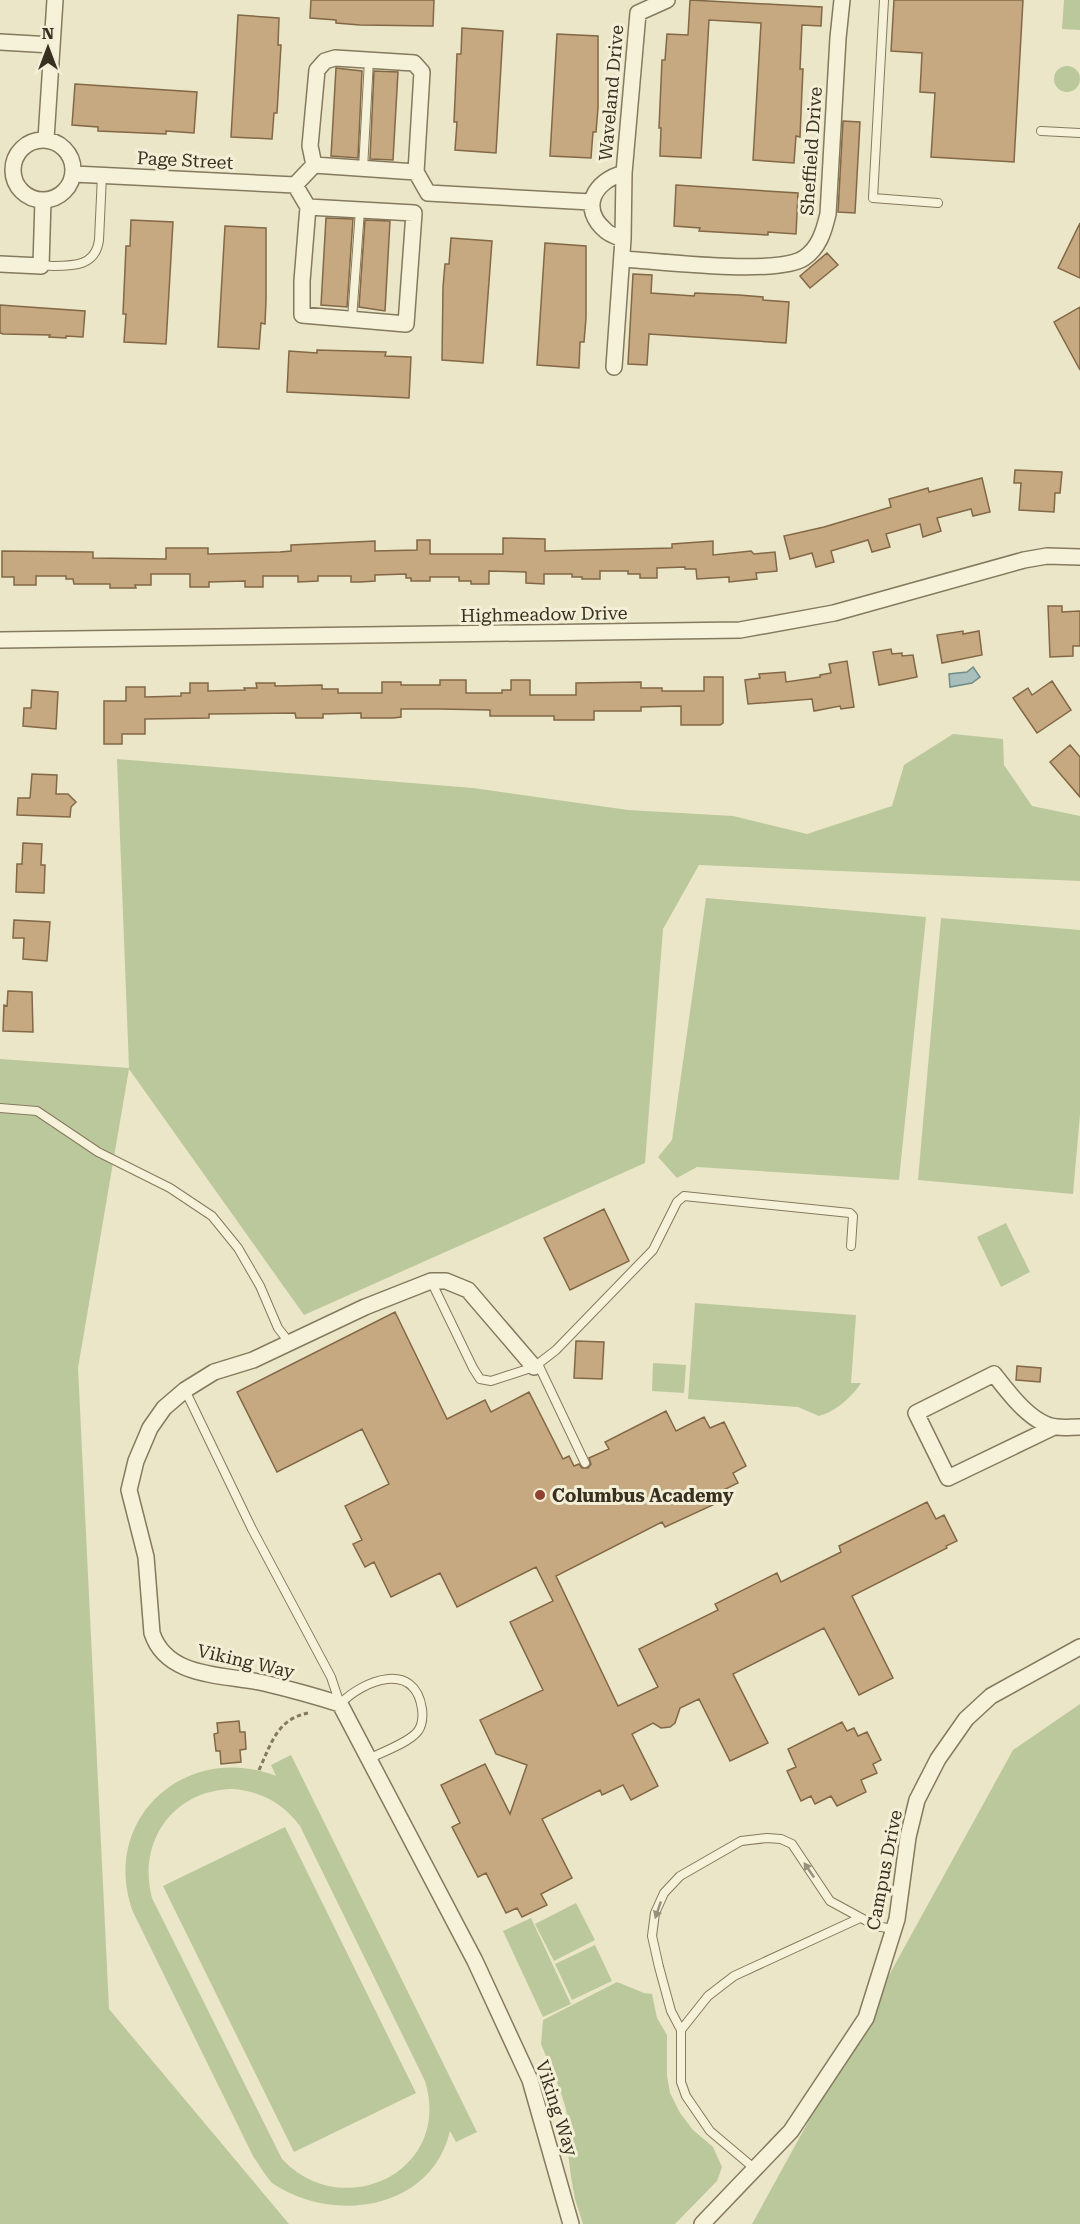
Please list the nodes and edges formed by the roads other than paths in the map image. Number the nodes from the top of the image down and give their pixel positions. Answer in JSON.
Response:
{"nodes":[{"id":1,"x":55,"y":0,"type":"edge"},
{"id":2,"x":667,"y":0,"type":"edge"},
{"id":3,"x":842,"y":0,"type":"edge"},
{"id":4,"x":884,"y":0,"type":"edge"},
{"id":5,"x":0,"y":42,"type":"edge"},
{"id":6,"x":52,"y":45,"type":"junction"},
{"id":7,"x":369,"y":60,"type":"junction"},
{"id":8,"x":1041,"y":131,"type":"dead end"},
{"id":9,"x":1080,"y":133,"type":"edge"},
{"id":10,"x":46,"y":139,"type":"junction"},
{"id":11,"x":314,"y":165,"type":"junction"},
{"id":12,"x":363,"y":169,"type":"junction"},
{"id":13,"x":416,"y":172,"type":"junction"},
{"id":14,"x":624,"y":173,"type":"junction"},
{"id":15,"x":74,"y":174,"type":"junction"},
{"id":16,"x":102,"y":175,"type":"junction"},
{"id":17,"x":295,"y":185,"type":"junction"},
{"id":18,"x":428,"y":193,"type":"junction"},
{"id":19,"x":43,"y":200,"type":"junction"},
{"id":20,"x":591,"y":202,"type":"junction"},
{"id":21,"x":938,"y":203,"type":"dead end"},
{"id":22,"x":308,"y":207,"type":"junction"},
{"id":23,"x":360,"y":210,"type":"junction"},
{"id":24,"x":414,"y":213,"type":"junction"},
{"id":25,"x":623,"y":239,"type":"junction"},
{"id":26,"x":622,"y":259,"type":"junction"},
{"id":27,"x":0,"y":264,"type":"edge"},
{"id":28,"x":40,"y":266,"type":"junction"},
{"id":29,"x":352,"y":319,"type":"junction"},
{"id":30,"x":614,"y":367,"type":"dead end"},
{"id":31,"x":1080,"y":556,"type":"edge"},
{"id":32,"x":0,"y":640,"type":"edge"},
{"id":33,"x":0,"y":1108,"type":"edge"},
{"id":34,"x":851,"y":1246,"type":"dead end"},
{"id":35,"x":431,"y":1281,"type":"junction"},
{"id":36,"x":289,"y":1342,"type":"junction"},
{"id":37,"x":536,"y":1365,"type":"junction"},
{"id":38,"x":185,"y":1390,"type":"junction"},
{"id":39,"x":1080,"y":1427,"type":"edge"},
{"id":40,"x":1054,"y":1428,"type":"junction"},
{"id":41,"x":585,"y":1463,"type":"dead end"},
{"id":42,"x":1080,"y":1647,"type":"edge"},
{"id":43,"x":340,"y":1704,"type":"junction"},
{"id":44,"x":370,"y":1758,"type":"junction"},
{"id":45,"x":860,"y":1918,"type":"junction"},
{"id":46,"x":893,"y":1929,"type":"junction"},
{"id":47,"x":681,"y":2030,"type":"junction"},
{"id":48,"x":755,"y":2169,"type":"junction"},
{"id":49,"x":570,"y":2224,"type":"edge"},
{"id":50,"x":702,"y":2224,"type":"edge"}],
"edges":[{"from":1,"to":6,"type":"street"},
{"from":2,"to":14,"type":"street","name":"Waveland Drive"},
{"from":3,"to":26,"type":"street","name":"Sheffield Drive"},
{"from":4,"to":21,"type":"lane"},
{"from":5,"to":6,"type":"street"},
{"from":6,"to":10,"type":"street"},
{"from":7,"to":11,"type":"street"},
{"from":7,"to":12,"type":"lane"},
{"from":7,"to":13,"type":"street"},
{"from":8,"to":9,"type":"lane"},
{"from":10,"to":15,"type":"street"},
{"from":10,"to":19,"type":"street"},
{"from":11,"to":12,"type":"street"},
{"from":11,"to":17,"type":"street"},
{"from":12,"to":13,"type":"street"},
{"from":13,"to":18,"type":"street"},
{"from":14,"to":20,"type":"street","name":"Waveland Drive"},
{"from":14,"to":25,"type":"street","name":"Waveland Drive"},
{"from":15,"to":16,"type":"street","name":"Page Street"},
{"from":15,"to":19,"type":"street"},
{"from":16,"to":17,"type":"street","name":"Page Street"},
{"from":16,"to":28,"type":"lane"},
{"from":17,"to":22,"type":"street"},
{"from":18,"to":20,"type":"street"},
{"from":18,"to":24,"type":"street"},
{"from":19,"to":28,"type":"street"},
{"from":20,"to":25,"type":"street"},
{"from":22,"to":23,"type":"street"},
{"from":22,"to":29,"type":"street"},
{"from":23,"to":24,"type":"street"},
{"from":23,"to":29,"type":"lane"},
{"from":24,"to":29,"type":"street"},
{"from":25,"to":26,"type":"street","name":"Waveland Drive"},
{"from":26,"to":30,"type":"street","name":"Waveland Drive"},
{"from":27,"to":28,"type":"street"},
{"from":31,"to":32,"type":"street","name":"Highmeadow Drive"},
{"from":33,"to":36,"type":"lane"},
{"from":34,"to":37,"type":"lane"},
{"from":35,"to":36,"type":"street","name":"Viking Way"},
{"from":35,"to":37,"type":"street"},
{"from":35,"to":37,"type":"lane"},
{"from":36,"to":38,"type":"street","name":"Viking Way"},
{"from":37,"to":41,"type":"lane"},
{"from":38,"to":43,"type":"lane"},
{"from":38,"to":43,"type":"street","name":"Viking Way"},
{"from":39,"to":40,"type":"street"},
{"from":40,"to":40,"type":"street"},
{"from":42,"to":46,"type":"street","name":"Campus Drive"},
{"from":43,"to":44,"type":"street","name":"Viking Way"},
{"from":43,"to":44,"type":"lane"},
{"from":44,"to":49,"type":"street","name":"Viking Way"},
{"from":45,"to":46,"type":"lane"},
{"from":45,"to":47,"type":"lane"},
{"from":45,"to":47,"type":"lane","one_way":true},
{"from":46,"to":48,"type":"street","name":"Campus Drive"},
{"from":47,"to":48,"type":"lane"},
{"from":48,"to":50,"type":"street","name":"Campus Drive"}]}
